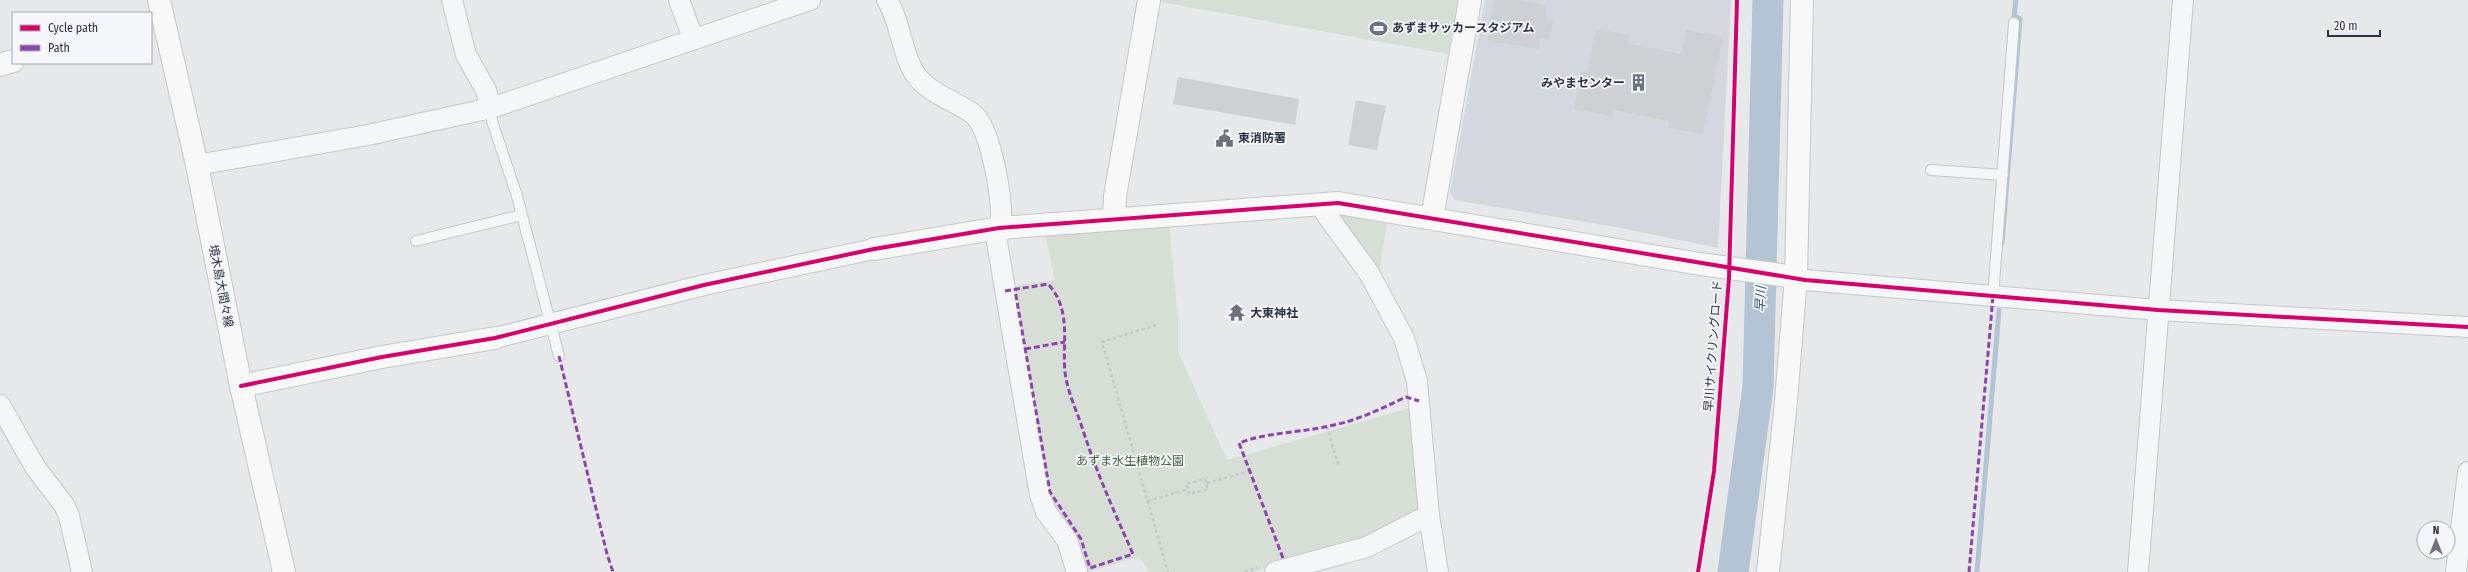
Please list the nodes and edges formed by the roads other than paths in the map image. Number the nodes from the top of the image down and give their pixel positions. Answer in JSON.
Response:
{"nodes":[{"id":1,"x":452,"y":0,"type":"edge"},
{"id":2,"x":679,"y":0,"type":"edge"},
{"id":3,"x":810,"y":0,"type":"edge"},
{"id":4,"x":887,"y":0,"type":"edge"},
{"id":5,"x":1149,"y":0,"type":"edge"},
{"id":6,"x":1470,"y":0,"type":"edge"},
{"id":7,"x":1802,"y":0,"type":"edge"},
{"id":8,"x":2183,"y":0,"type":"edge"},
{"id":9,"x":158,"y":12,"type":"edge"},
{"id":10,"x":2014,"y":23,"type":"dead end"},
{"id":11,"x":693,"y":38,"type":"junction"},
{"id":12,"x":12,"y":61,"type":"edge"},
{"id":13,"x":0,"y":65,"type":"edge"},
{"id":14,"x":491,"y":108,"type":"junction"},
{"id":15,"x":197,"y":165,"type":"junction"},
{"id":16,"x":1932,"y":170,"type":"dead end"},
{"id":17,"x":2002,"y":175,"type":"junction"},
{"id":18,"x":1321,"y":204,"type":"junction"},
{"id":19,"x":522,"y":215,"type":"junction"},
{"id":20,"x":1432,"y":218,"type":"junction"},
{"id":21,"x":1114,"y":219,"type":"junction"},
{"id":22,"x":999,"y":228,"type":"junction"},
{"id":23,"x":416,"y":241,"type":"dead end"},
{"id":24,"x":874,"y":249,"type":"joint"},
{"id":25,"x":1791,"y":276,"type":"junction"},
{"id":26,"x":1992,"y":296,"type":"junction"},
{"id":27,"x":2158,"y":310,"type":"junction"},
{"id":28,"x":550,"y":324,"type":"junction"},
{"id":29,"x":2468,"y":327,"type":"edge"},
{"id":30,"x":496,"y":338,"type":"joint"},
{"id":31,"x":559,"y":356,"type":"dead end"},
{"id":32,"x":241,"y":386,"type":"junction"},
{"id":33,"x":0,"y":405,"type":"edge"},
{"id":34,"x":2468,"y":472,"type":"edge"},
{"id":35,"x":1429,"y":515,"type":"junction"},
{"id":36,"x":82,"y":572,"type":"edge"},
{"id":37,"x":284,"y":572,"type":"edge"},
{"id":38,"x":1077,"y":572,"type":"edge"},
{"id":39,"x":1276,"y":572,"type":"edge"},
{"id":40,"x":1438,"y":572,"type":"edge"},
{"id":41,"x":1768,"y":572,"type":"edge"},
{"id":42,"x":2138,"y":572,"type":"edge"},
{"id":43,"x":2456,"y":572,"type":"edge"}],
"edges":[{"from":1,"to":14,"type":"street"},
{"from":2,"to":11,"type":"street"},
{"from":3,"to":11,"type":"street"},
{"from":4,"to":22,"type":"street"},
{"from":5,"to":21,"type":"street"},
{"from":6,"to":20,"type":"street"},
{"from":7,"to":25,"type":"street"},
{"from":8,"to":27,"type":"street"},
{"from":9,"to":15,"type":"street","name":"境木島大間々線"},
{"from":10,"to":17,"type":"lane"},
{"from":11,"to":14,"type":"street"},
{"from":12,"to":13,"type":"street"},
{"from":14,"to":15,"type":"street"},
{"from":14,"to":19,"type":"lane"},
{"from":15,"to":32,"type":"street","name":"境木島大間々線"},
{"from":16,"to":17,"type":"lane"},
{"from":17,"to":26,"type":"lane"},
{"from":18,"to":20,"type":"street"},
{"from":18,"to":21,"type":"street"},
{"from":18,"to":35,"type":"street"},
{"from":19,"to":23,"type":"lane"},
{"from":19,"to":28,"type":"lane"},
{"from":20,"to":25,"type":"street"},
{"from":21,"to":22,"type":"street"},
{"from":22,"to":24,"type":"street"},
{"from":22,"to":38,"type":"street"},
{"from":24,"to":28,"type":"street"},
{"from":25,"to":26,"type":"street"},
{"from":25,"to":41,"type":"street"},
{"from":26,"to":27,"type":"street"},
{"from":27,"to":29,"type":"street"},
{"from":27,"to":42,"type":"street"},
{"from":28,"to":30,"type":"street"},
{"from":28,"to":31,"type":"lane"},
{"from":30,"to":32,"type":"street"},
{"from":32,"to":37,"type":"street","name":"境木島大間々線"},
{"from":33,"to":36,"type":"street"},
{"from":34,"to":43,"type":"street"},
{"from":35,"to":39,"type":"street"},
{"from":35,"to":40,"type":"street"}]}
